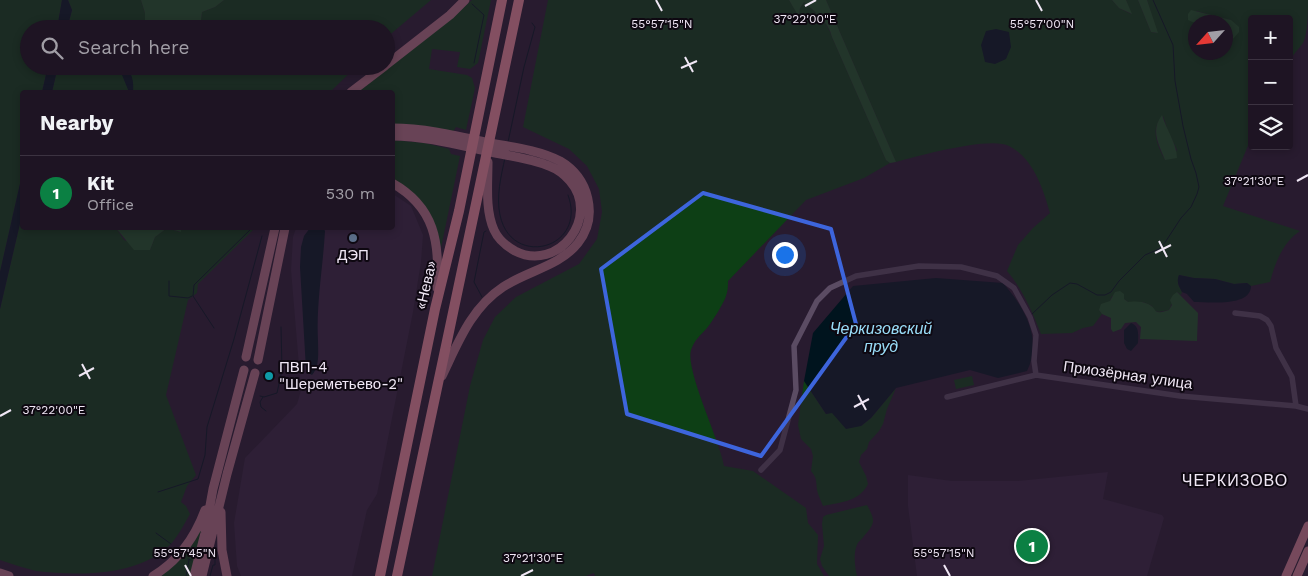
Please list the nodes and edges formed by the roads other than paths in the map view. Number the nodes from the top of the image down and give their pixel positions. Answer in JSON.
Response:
{"nodes":[{"id":1,"x":465,"y":0,"type":"edge"},
{"id":2,"x":502,"y":0,"type":"edge"},
{"id":3,"x":519,"y":0,"type":"edge"},
{"id":4,"x":395,"y":59,"type":"edge"},
{"id":5,"x":374,"y":75,"type":"edge"},
{"id":6,"x":354,"y":90,"type":"edge"},
{"id":7,"x":395,"y":128,"type":"edge"},
{"id":8,"x":395,"y":136,"type":"edge"},
{"id":9,"x":451,"y":139,"type":"junction"},
{"id":10,"x":517,"y":153,"type":"junction"},
{"id":11,"x":487,"y":154,"type":"junction"},
{"id":12,"x":395,"y":186,"type":"edge"},
{"id":13,"x":275,"y":230,"type":"edge"},
{"id":14,"x":285,"y":230,"type":"edge"},
{"id":15,"x":435,"y":309,"type":"junction"},
{"id":16,"x":1235,"y":313,"type":"dead end"},
{"id":17,"x":246,"y":356,"type":"dead end"},
{"id":18,"x":258,"y":360,"type":"dead end"},
{"id":19,"x":244,"y":370,"type":"dead end"},
{"id":20,"x":255,"y":373,"type":"dead end"},
{"id":21,"x":1036,"y":375,"type":"junction"},
{"id":22,"x":436,"y":388,"type":"junction"},
{"id":23,"x":947,"y":397,"type":"dead end"},
{"id":24,"x":1296,"y":406,"type":"junction"},
{"id":25,"x":1308,"y":409,"type":"edge"},
{"id":26,"x":761,"y":470,"type":"dead end"},
{"id":27,"x":213,"y":489,"type":"junction"},
{"id":28,"x":221,"y":499,"type":"junction"},
{"id":29,"x":1308,"y":526,"type":"edge"},
{"id":30,"x":1308,"y":551,"type":"edge"},
{"id":31,"x":0,"y":573,"type":"edge"},
{"id":32,"x":9,"y":576,"type":"edge"},
{"id":33,"x":153,"y":576,"type":"edge"},
{"id":34,"x":194,"y":576,"type":"edge"},
{"id":35,"x":202,"y":576,"type":"edge"},
{"id":36,"x":227,"y":576,"type":"edge"},
{"id":37,"x":380,"y":576,"type":"edge"},
{"id":38,"x":397,"y":576,"type":"edge"},
{"id":39,"x":1286,"y":576,"type":"edge"},
{"id":40,"x":1297,"y":576,"type":"edge"}],
"edges":[{"from":1,"to":4,"type":"main road"},
{"from":2,"to":15,"type":"highway","name":"«Нева»"},
{"from":3,"to":11,"type":"highway"},
{"from":5,"to":6,"type":"main road"},
{"from":7,"to":9,"type":"main road"},
{"from":8,"to":9,"type":"main road"},
{"from":9,"to":10,"type":"main road"},
{"from":10,"to":11,"type":"main road"},
{"from":10,"to":22,"type":"main road"},
{"from":11,"to":22,"type":"highway"},
{"from":12,"to":15,"type":"main road"},
{"from":13,"to":17,"type":"main road"},
{"from":14,"to":18,"type":"main road"},
{"from":15,"to":37,"type":"highway","name":"«Нева»"},
{"from":16,"to":24,"type":"street"},
{"from":19,"to":27,"type":"main road"},
{"from":20,"to":28,"type":"main road"},
{"from":21,"to":23,"type":"street","name":"Приозёрная улица"},
{"from":21,"to":24,"type":"street","name":"Приозёрная улица"},
{"from":21,"to":26,"type":"street"},
{"from":22,"to":38,"type":"highway"},
{"from":24,"to":25,"type":"street","name":"Приозёрная улица"},
{"from":27,"to":33,"type":"main road"},
{"from":27,"to":34,"type":"main road"},
{"from":28,"to":35,"type":"main road"},
{"from":28,"to":36,"type":"main road"},
{"from":29,"to":39,"type":"highway"},
{"from":30,"to":40,"type":"highway"},
{"from":31,"to":32,"type":"main road"}]}
